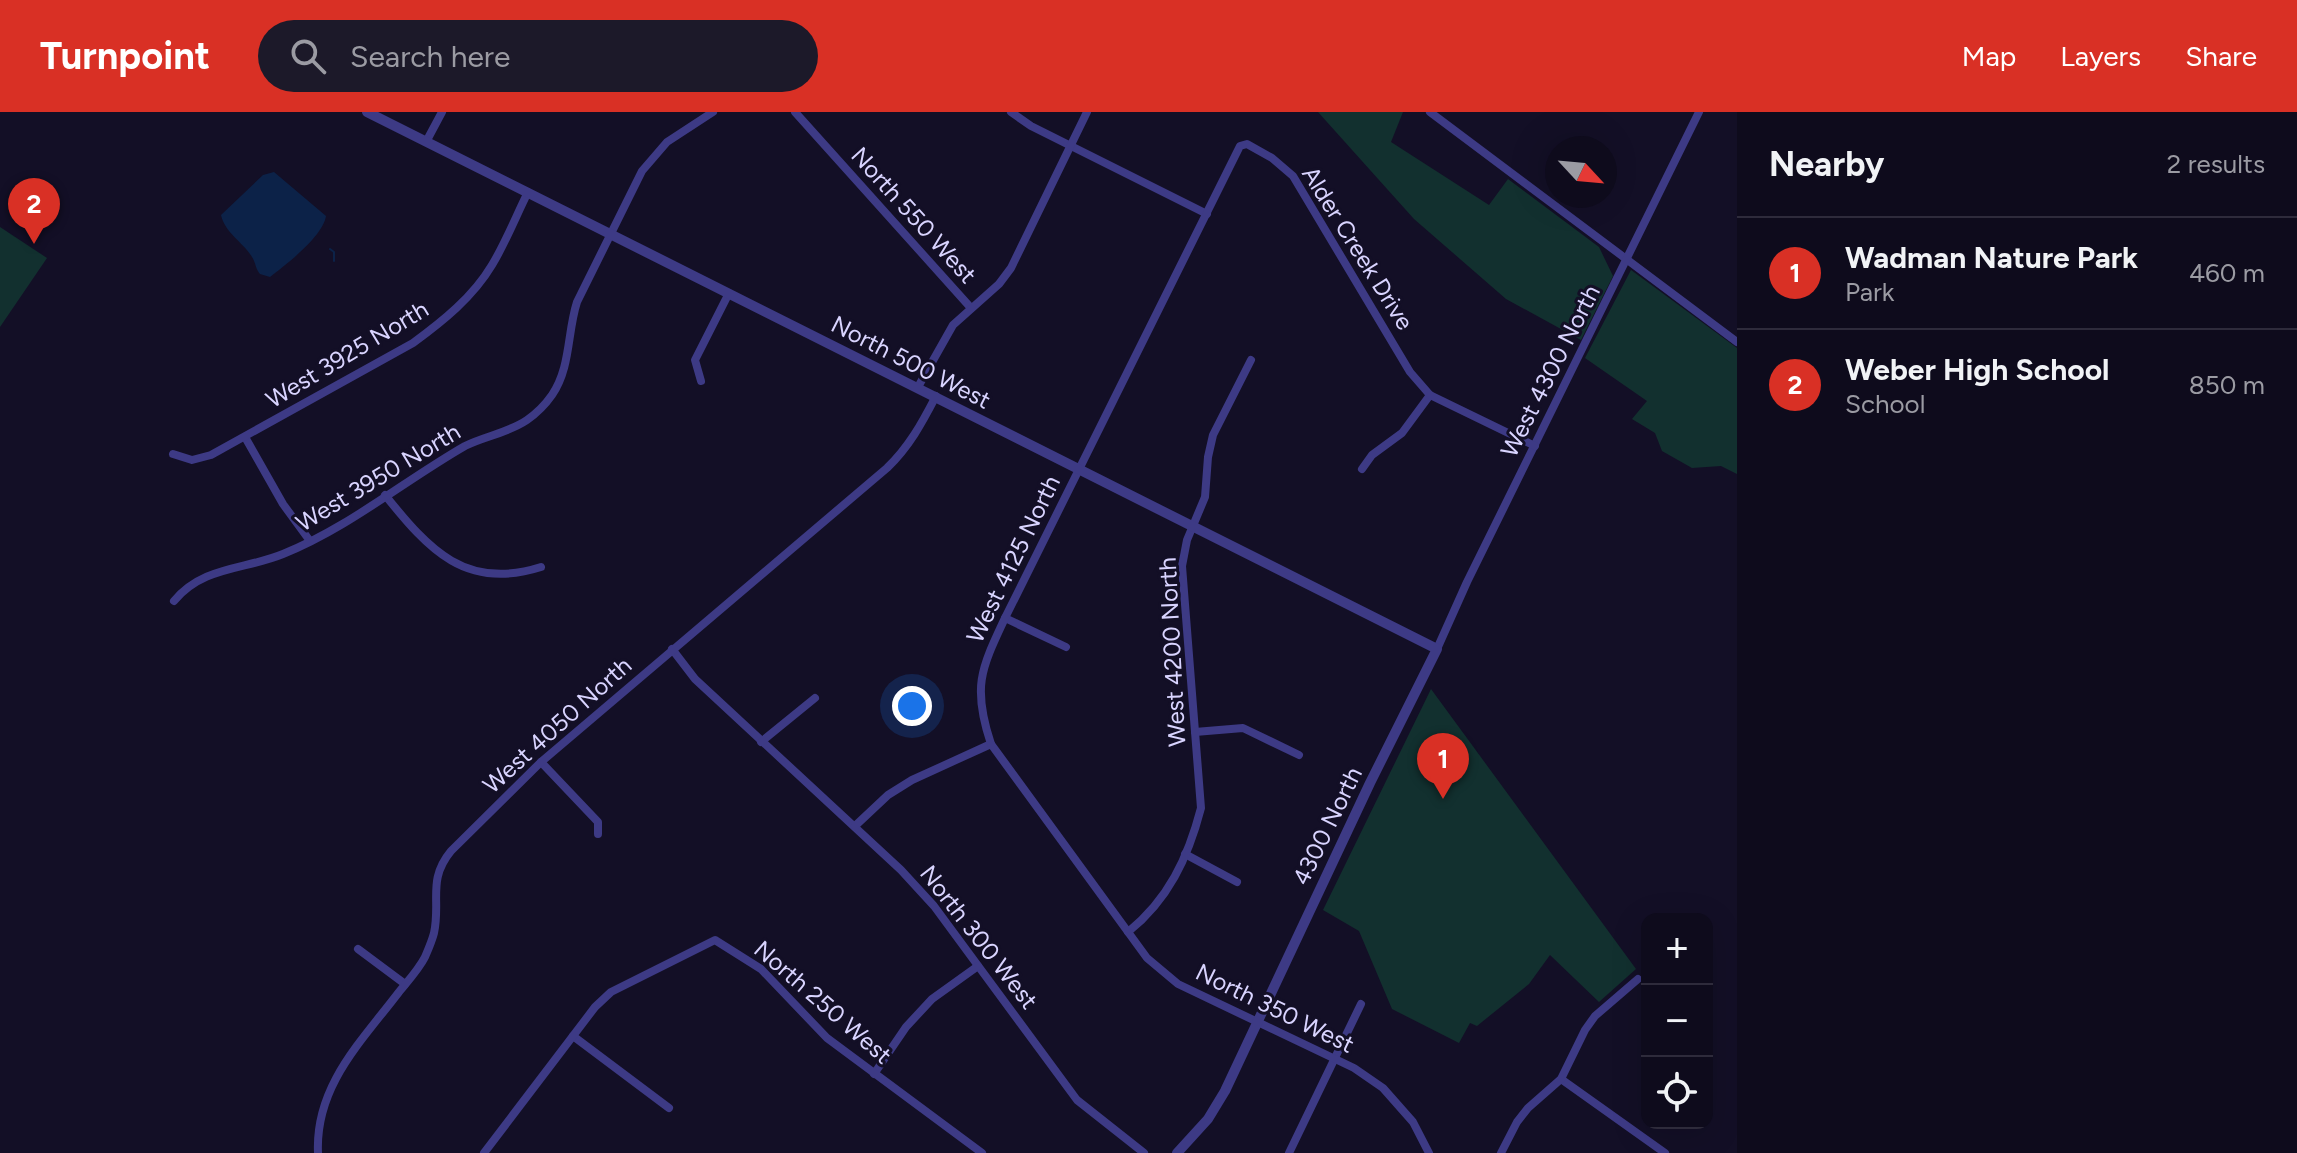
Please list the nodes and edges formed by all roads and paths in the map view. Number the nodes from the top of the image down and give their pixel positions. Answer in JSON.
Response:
{"nodes":[{"id":1,"x":367,"y":112,"type":"edge"},
{"id":2,"x":442,"y":112,"type":"edge"},
{"id":3,"x":713,"y":112,"type":"edge"},
{"id":4,"x":795,"y":112,"type":"edge"},
{"id":5,"x":1011,"y":112,"type":"edge"},
{"id":6,"x":1087,"y":112,"type":"edge"},
{"id":7,"x":1430,"y":112,"type":"edge"},
{"id":8,"x":1699,"y":112,"type":"edge"},
{"id":9,"x":426,"y":142,"type":"junction"},
{"id":10,"x":1070,"y":146,"type":"junction"},
{"id":11,"x":528,"y":192,"type":"junction"},
{"id":12,"x":1207,"y":214,"type":"junction"},
{"id":13,"x":610,"y":233,"type":"junction"},
{"id":14,"x":1627,"y":261,"type":"junction"},
{"id":15,"x":729,"y":293,"type":"junction"},
{"id":16,"x":971,"y":308,"type":"junction"},
{"id":17,"x":1737,"y":342,"type":"edge"},
{"id":18,"x":1251,"y":360,"type":"dead end"},
{"id":19,"x":701,"y":381,"type":"dead end"},
{"id":20,"x":918,"y":387,"type":"junction"},
{"id":21,"x":1430,"y":395,"type":"junction"},
{"id":22,"x":936,"y":396,"type":"junction"},
{"id":23,"x":245,"y":437,"type":"junction"},
{"id":24,"x":1535,"y":446,"type":"junction"},
{"id":25,"x":173,"y":454,"type":"dead end"},
{"id":26,"x":1362,"y":469,"type":"dead end"},
{"id":27,"x":1079,"y":470,"type":"junction"},
{"id":28,"x":385,"y":495,"type":"junction"},
{"id":29,"x":1192,"y":527,"type":"junction"},
{"id":30,"x":310,"y":541,"type":"junction"},
{"id":31,"x":541,"y":567,"type":"dead end"},
{"id":32,"x":174,"y":601,"type":"dead end"},
{"id":33,"x":1005,"y":618,"type":"junction"},
{"id":34,"x":1066,"y":647,"type":"dead end"},
{"id":35,"x":672,"y":649,"type":"junction"},
{"id":36,"x":1437,"y":649,"type":"junction"},
{"id":37,"x":815,"y":698,"type":"dead end"},
{"id":38,"x":1195,"y":732,"type":"junction"},
{"id":39,"x":761,"y":742,"type":"junction"},
{"id":40,"x":991,"y":744,"type":"junction"},
{"id":41,"x":1299,"y":755,"type":"dead end"},
{"id":42,"x":541,"y":762,"type":"junction"},
{"id":43,"x":855,"y":826,"type":"junction"},
{"id":44,"x":598,"y":834,"type":"dead end"},
{"id":45,"x":1185,"y":854,"type":"junction"},
{"id":46,"x":1237,"y":882,"type":"dead end"},
{"id":47,"x":1128,"y":932,"type":"junction"},
{"id":48,"x":358,"y":949,"type":"dead end"},
{"id":49,"x":978,"y":966,"type":"junction"},
{"id":50,"x":1638,"y":979,"type":"dead end"},
{"id":51,"x":405,"y":984,"type":"junction"},
{"id":52,"x":1361,"y":1004,"type":"dead end"},
{"id":53,"x":1259,"y":1023,"type":"junction"},
{"id":54,"x":573,"y":1036,"type":"junction"},
{"id":55,"x":1334,"y":1058,"type":"junction"},
{"id":56,"x":874,"y":1074,"type":"junction"},
{"id":57,"x":1561,"y":1079,"type":"junction"},
{"id":58,"x":669,"y":1108,"type":"dead end"},
{"id":59,"x":318,"y":1153,"type":"edge"},
{"id":60,"x":484,"y":1153,"type":"edge"},
{"id":61,"x":982,"y":1153,"type":"edge"},
{"id":62,"x":1144,"y":1153,"type":"edge"},
{"id":63,"x":1177,"y":1153,"type":"edge"},
{"id":64,"x":1289,"y":1153,"type":"edge"},
{"id":65,"x":1429,"y":1153,"type":"edge"},
{"id":66,"x":1501,"y":1153,"type":"edge"},
{"id":67,"x":1665,"y":1153,"type":"edge"}],
"edges":[{"from":1,"to":9,"type":"street","name":"North 500 West"},
{"from":2,"to":9,"type":"street"},
{"from":3,"to":13,"type":"street","name":"West 3950 North"},
{"from":4,"to":16,"type":"street","name":"North 550 West"},
{"from":5,"to":10,"type":"street"},
{"from":6,"to":10,"type":"street"},
{"from":7,"to":14,"type":"street"},
{"from":8,"to":14,"type":"street","name":"West 4300 North"},
{"from":9,"to":11,"type":"street","name":"North 500 West"},
{"from":10,"to":12,"type":"street"},
{"from":10,"to":16,"type":"street"},
{"from":11,"to":13,"type":"street","name":"North 500 West"},
{"from":11,"to":23,"type":"street","name":"West 3925 North"},
{"from":12,"to":21,"type":"street","name":"Alder Creek Drive"},
{"from":12,"to":27,"type":"street","name":"Alder Creek Drive"},
{"from":13,"to":15,"type":"street","name":"North 500 West"},
{"from":13,"to":28,"type":"street","name":"West 3950 North"},
{"from":14,"to":17,"type":"street"},
{"from":14,"to":24,"type":"street","name":"West 4300 North"},
{"from":15,"to":19,"type":"street"},
{"from":15,"to":20,"type":"street","name":"North 500 West"},
{"from":16,"to":20,"type":"street"},
{"from":18,"to":29,"type":"street","name":"West 4200 North"},
{"from":20,"to":22,"type":"street","name":"North 500 West"},
{"from":21,"to":24,"type":"street","name":"Alder Creek Drive"},
{"from":21,"to":26,"type":"street"},
{"from":22,"to":27,"type":"street","name":"North 500 West"},
{"from":22,"to":35,"type":"street","name":"West 4050 North"},
{"from":23,"to":25,"type":"street","name":"West 3925 North"},
{"from":23,"to":30,"type":"street"},
{"from":24,"to":36,"type":"street","name":"West 4300 North"},
{"from":27,"to":29,"type":"street","name":"North 500 West"},
{"from":27,"to":33,"type":"street","name":"West 4125 North"},
{"from":28,"to":30,"type":"street","name":"West 3950 North"},
{"from":28,"to":31,"type":"street"},
{"from":29,"to":36,"type":"street","name":"North 500 West"},
{"from":29,"to":38,"type":"street","name":"West 4200 North"},
{"from":30,"to":32,"type":"street","name":"West 3950 North"},
{"from":33,"to":34,"type":"street"},
{"from":33,"to":40,"type":"street","name":"West 4125 North"},
{"from":35,"to":39,"type":"street","name":"North 300 West"},
{"from":35,"to":42,"type":"street","name":"West 4050 North"},
{"from":36,"to":53,"type":"street","name":"4300 North"},
{"from":37,"to":39,"type":"street"},
{"from":38,"to":41,"type":"street"},
{"from":38,"to":45,"type":"street","name":"West 4200 North"},
{"from":39,"to":43,"type":"street","name":"North 300 West"},
{"from":40,"to":43,"type":"street"},
{"from":40,"to":47,"type":"street","name":"North 350 West"},
{"from":42,"to":44,"type":"street"},
{"from":42,"to":51,"type":"street","name":"West 4050 North"},
{"from":43,"to":49,"type":"street","name":"North 300 West"},
{"from":45,"to":46,"type":"street"},
{"from":45,"to":47,"type":"street","name":"West 4200 North"},
{"from":47,"to":53,"type":"street","name":"North 350 West"},
{"from":48,"to":51,"type":"street"},
{"from":49,"to":56,"type":"street"},
{"from":49,"to":62,"type":"street","name":"North 300 West"},
{"from":50,"to":57,"type":"street"},
{"from":51,"to":59,"type":"street","name":"West 4050 North"},
{"from":52,"to":55,"type":"street"},
{"from":53,"to":55,"type":"street","name":"North 350 West"},
{"from":53,"to":63,"type":"street","name":"4300 North"},
{"from":54,"to":56,"type":"street","name":"North 250 West"},
{"from":54,"to":58,"type":"street"},
{"from":54,"to":60,"type":"street"},
{"from":55,"to":64,"type":"street"},
{"from":55,"to":65,"type":"street","name":"North 350 West"},
{"from":56,"to":61,"type":"street","name":"North 250 West"},
{"from":57,"to":66,"type":"street"},
{"from":57,"to":67,"type":"street"}]}
